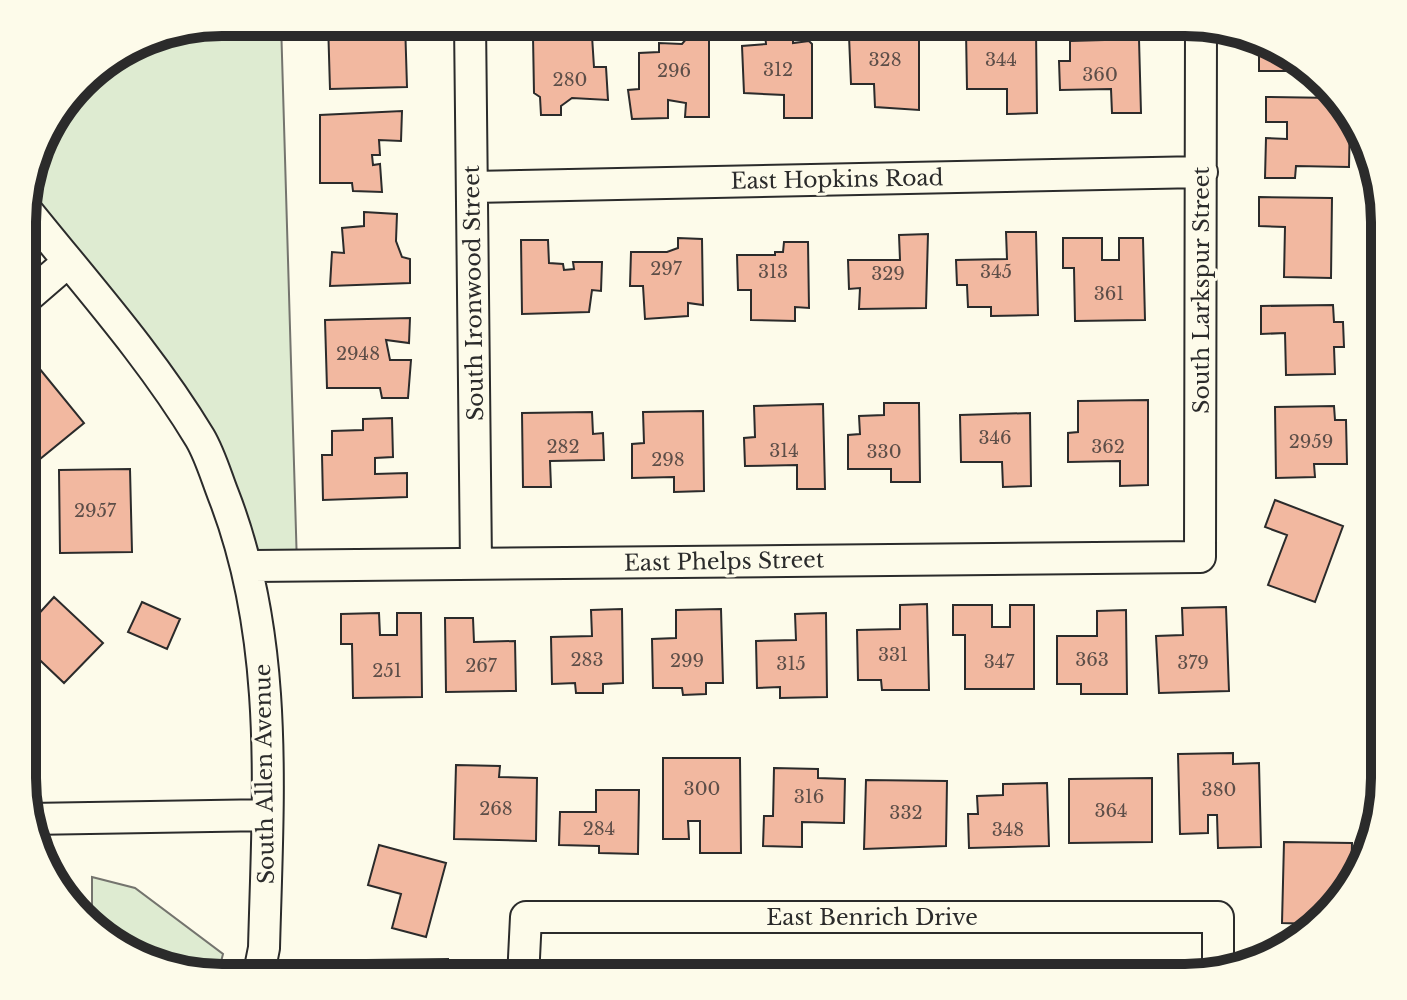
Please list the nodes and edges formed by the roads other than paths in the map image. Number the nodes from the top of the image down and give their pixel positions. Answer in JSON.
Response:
{"nodes":[{"id":1,"x":470,"y":36,"type":"edge"},
{"id":2,"x":1201,"y":37,"type":"edge"},
{"id":3,"x":1202,"y":172,"type":"junction"},
{"id":4,"x":472,"y":187,"type":"junction"},
{"id":5,"x":36,"y":222,"type":"edge"},
{"id":6,"x":68,"y":262,"type":"junction"},
{"id":7,"x":36,"y":290,"type":"edge"},
{"id":8,"x":1200,"y":557,"type":"joint"},
{"id":9,"x":476,"y":564,"type":"junction"},
{"id":10,"x":249,"y":566,"type":"junction"},
{"id":11,"x":267,"y":815,"type":"junction"},
{"id":12,"x":41,"y":819,"type":"edge"},
{"id":13,"x":1218,"y":961,"type":"edge"},
{"id":14,"x":261,"y":964,"type":"edge"},
{"id":15,"x":524,"y":964,"type":"edge"}],
"edges":[{"from":1,"to":4,"type":"street","name":"South Ironwood Street"},
{"from":2,"to":3,"type":"street","name":"South Larkspur Street"},
{"from":3,"to":4,"type":"street","name":"East Hopkins Road"},
{"from":3,"to":8,"type":"street","name":"South Larkspur Street"},
{"from":4,"to":9,"type":"street","name":"South Ironwood Street"},
{"from":5,"to":6,"type":"street","name":"South Allen Avenue"},
{"from":6,"to":7,"type":"street"},
{"from":6,"to":10,"type":"street","name":"South Allen Avenue"},
{"from":8,"to":9,"type":"street","name":"East Phelps Street"},
{"from":9,"to":10,"type":"street","name":"East Phelps Street"},
{"from":10,"to":11,"type":"street","name":"South Allen Avenue"},
{"from":11,"to":12,"type":"street"},
{"from":11,"to":14,"type":"street","name":"South Allen Avenue"},
{"from":13,"to":15,"type":"street","name":"East Benrich Drive"}]}
